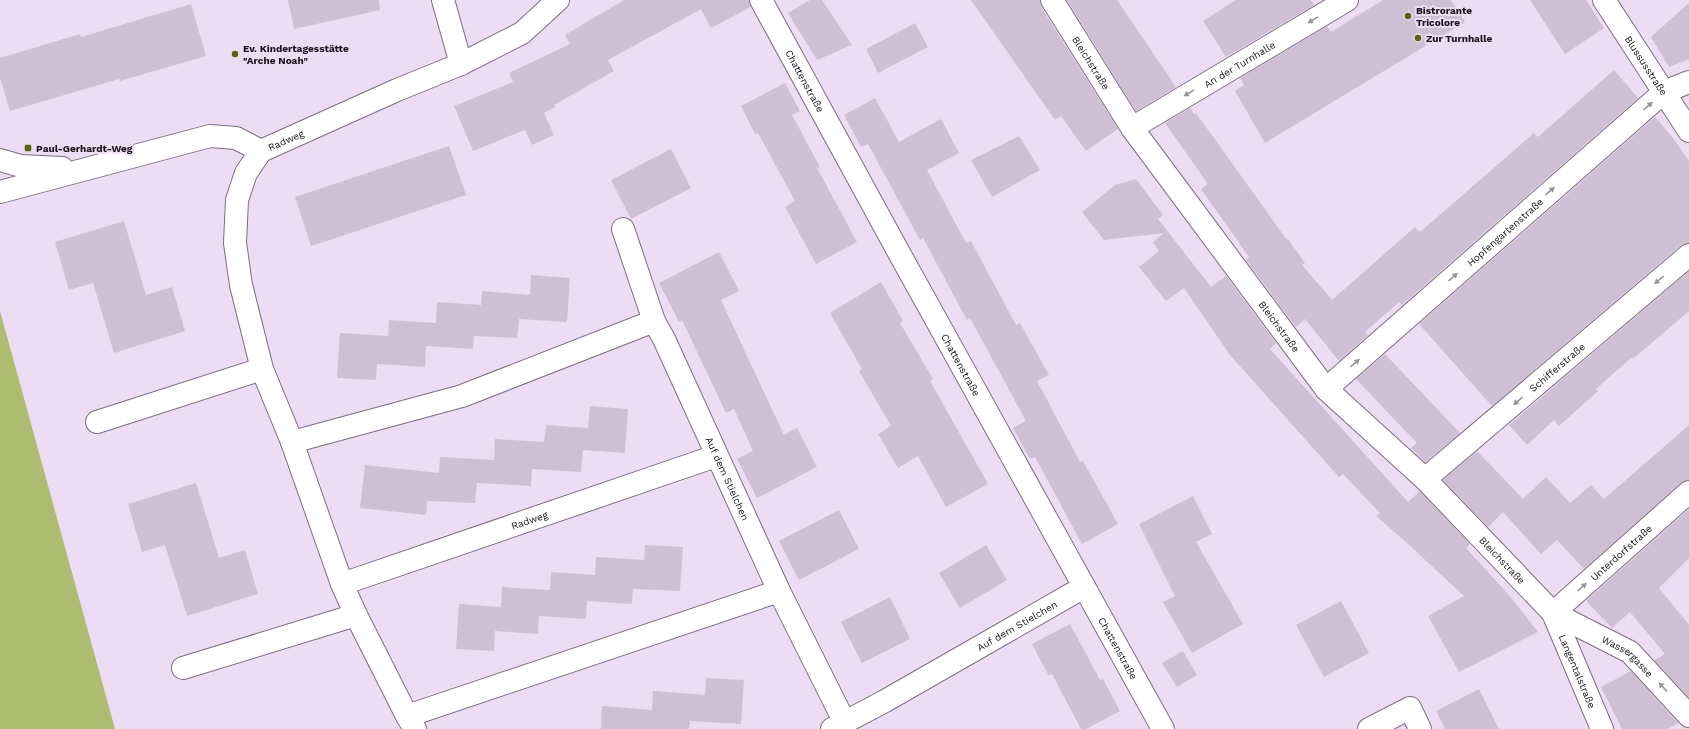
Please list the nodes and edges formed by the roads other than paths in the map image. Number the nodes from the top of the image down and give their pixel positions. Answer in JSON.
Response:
{"nodes":[{"id":1,"x":443,"y":0,"type":"edge"},
{"id":2,"x":558,"y":0,"type":"edge"},
{"id":3,"x":761,"y":0,"type":"edge"},
{"id":4,"x":1052,"y":0,"type":"edge"},
{"id":5,"x":1604,"y":0,"type":"edge"},
{"id":6,"x":1339,"y":2,"type":"edge"},
{"id":7,"x":461,"y":64,"type":"junction"},
{"id":8,"x":1689,"y":82,"type":"edge"},
{"id":9,"x":1664,"y":92,"type":"junction"},
{"id":10,"x":1132,"y":128,"type":"junction"},
{"id":11,"x":1689,"y":131,"type":"edge"},
{"id":12,"x":261,"y":151,"type":"junction"},
{"id":13,"x":0,"y":160,"type":"edge"},
{"id":14,"x":81,"y":169,"type":"junction"},
{"id":15,"x":0,"y":192,"type":"edge"},
{"id":16,"x":623,"y":229,"type":"dead end"},
{"id":17,"x":1689,"y":255,"type":"edge"},
{"id":18,"x":654,"y":321,"type":"junction"},
{"id":19,"x":262,"y":369,"type":"junction"},
{"id":20,"x":1326,"y":389,"type":"junction"},
{"id":21,"x":97,"y":422,"type":"dead end"},
{"id":22,"x":292,"y":442,"type":"junction"},
{"id":23,"x":716,"y":456,"type":"junction"},
{"id":24,"x":1425,"y":479,"type":"junction"},
{"id":25,"x":1689,"y":492,"type":"edge"},
{"id":26,"x":342,"y":584,"type":"junction"},
{"id":27,"x":1084,"y":587,"type":"junction"},
{"id":28,"x":779,"y":591,"type":"junction"},
{"id":29,"x":1553,"y":613,"type":"junction"},
{"id":30,"x":356,"y":615,"type":"junction"},
{"id":31,"x":184,"y":668,"type":"dead end"},
{"id":32,"x":1689,"y":716,"type":"edge"},
{"id":33,"x":411,"y":722,"type":"edge"},
{"id":34,"x":838,"y":726,"type":"edge"},
{"id":35,"x":1163,"y":729,"type":"edge"},
{"id":36,"x":1368,"y":729,"type":"edge"},
{"id":37,"x":1420,"y":729,"type":"edge"},
{"id":38,"x":1602,"y":729,"type":"edge"}],
"edges":[{"from":1,"to":7,"type":"street"},
{"from":2,"to":7,"type":"street","name":"Radweg"},
{"from":3,"to":27,"type":"street","name":"Chattenstraße"},
{"from":4,"to":10,"type":"street","name":"Bleichstraße"},
{"from":5,"to":9,"type":"street","name":"Blussusstraße"},
{"from":6,"to":10,"type":"street","name":"An der Turnhalle","one_way":true},
{"from":7,"to":12,"type":"street","name":"Radweg"},
{"from":8,"to":9,"type":"street","name":"Hopfengartenstraße"},
{"from":9,"to":11,"type":"street","name":"Blussusstraße"},
{"from":20,"to":9,"type":"street","name":"Hopfengartenstraße","one_way":true},
{"from":10,"to":20,"type":"street","name":"Bleichstraße"},
{"from":12,"to":14,"type":"street"},
{"from":12,"to":19,"type":"street","name":"Radweg"},
{"from":13,"to":14,"type":"street"},
{"from":14,"to":15,"type":"street"},
{"from":16,"to":18,"type":"street","name":"Auf dem Stielchen"},
{"from":17,"to":24,"type":"street","name":"Schifferstraße","one_way":true},
{"from":18,"to":22,"type":"street"},
{"from":18,"to":23,"type":"street","name":"Auf dem Stielchen"},
{"from":19,"to":21,"type":"street"},
{"from":19,"to":22,"type":"street","name":"Radweg"},
{"from":20,"to":24,"type":"street","name":"Bleichstraße"},
{"from":22,"to":26,"type":"street","name":"Radweg"},
{"from":23,"to":26,"type":"street","name":"Radweg"},
{"from":23,"to":28,"type":"street","name":"Auf dem Stielchen"},
{"from":24,"to":29,"type":"street","name":"Bleichstraße"},
{"from":29,"to":25,"type":"street","name":"Unterdorfstraße","one_way":true},
{"from":26,"to":30,"type":"street","name":"Radweg"},
{"from":27,"to":34,"type":"street","name":"Auf dem Stielchen"},
{"from":27,"to":35,"type":"street","name":"Chattenstraße"},
{"from":28,"to":33,"type":"street","name":"Radweg"},
{"from":28,"to":34,"type":"street","name":"Auf dem Stielchen"},
{"from":32,"to":29,"type":"street","name":"Wassergasse","one_way":true},
{"from":29,"to":38,"type":"street","name":"Langentalstraße"},
{"from":30,"to":31,"type":"street"},
{"from":30,"to":33,"type":"street","name":"Radweg"},
{"from":36,"to":37,"type":"street"}]}
